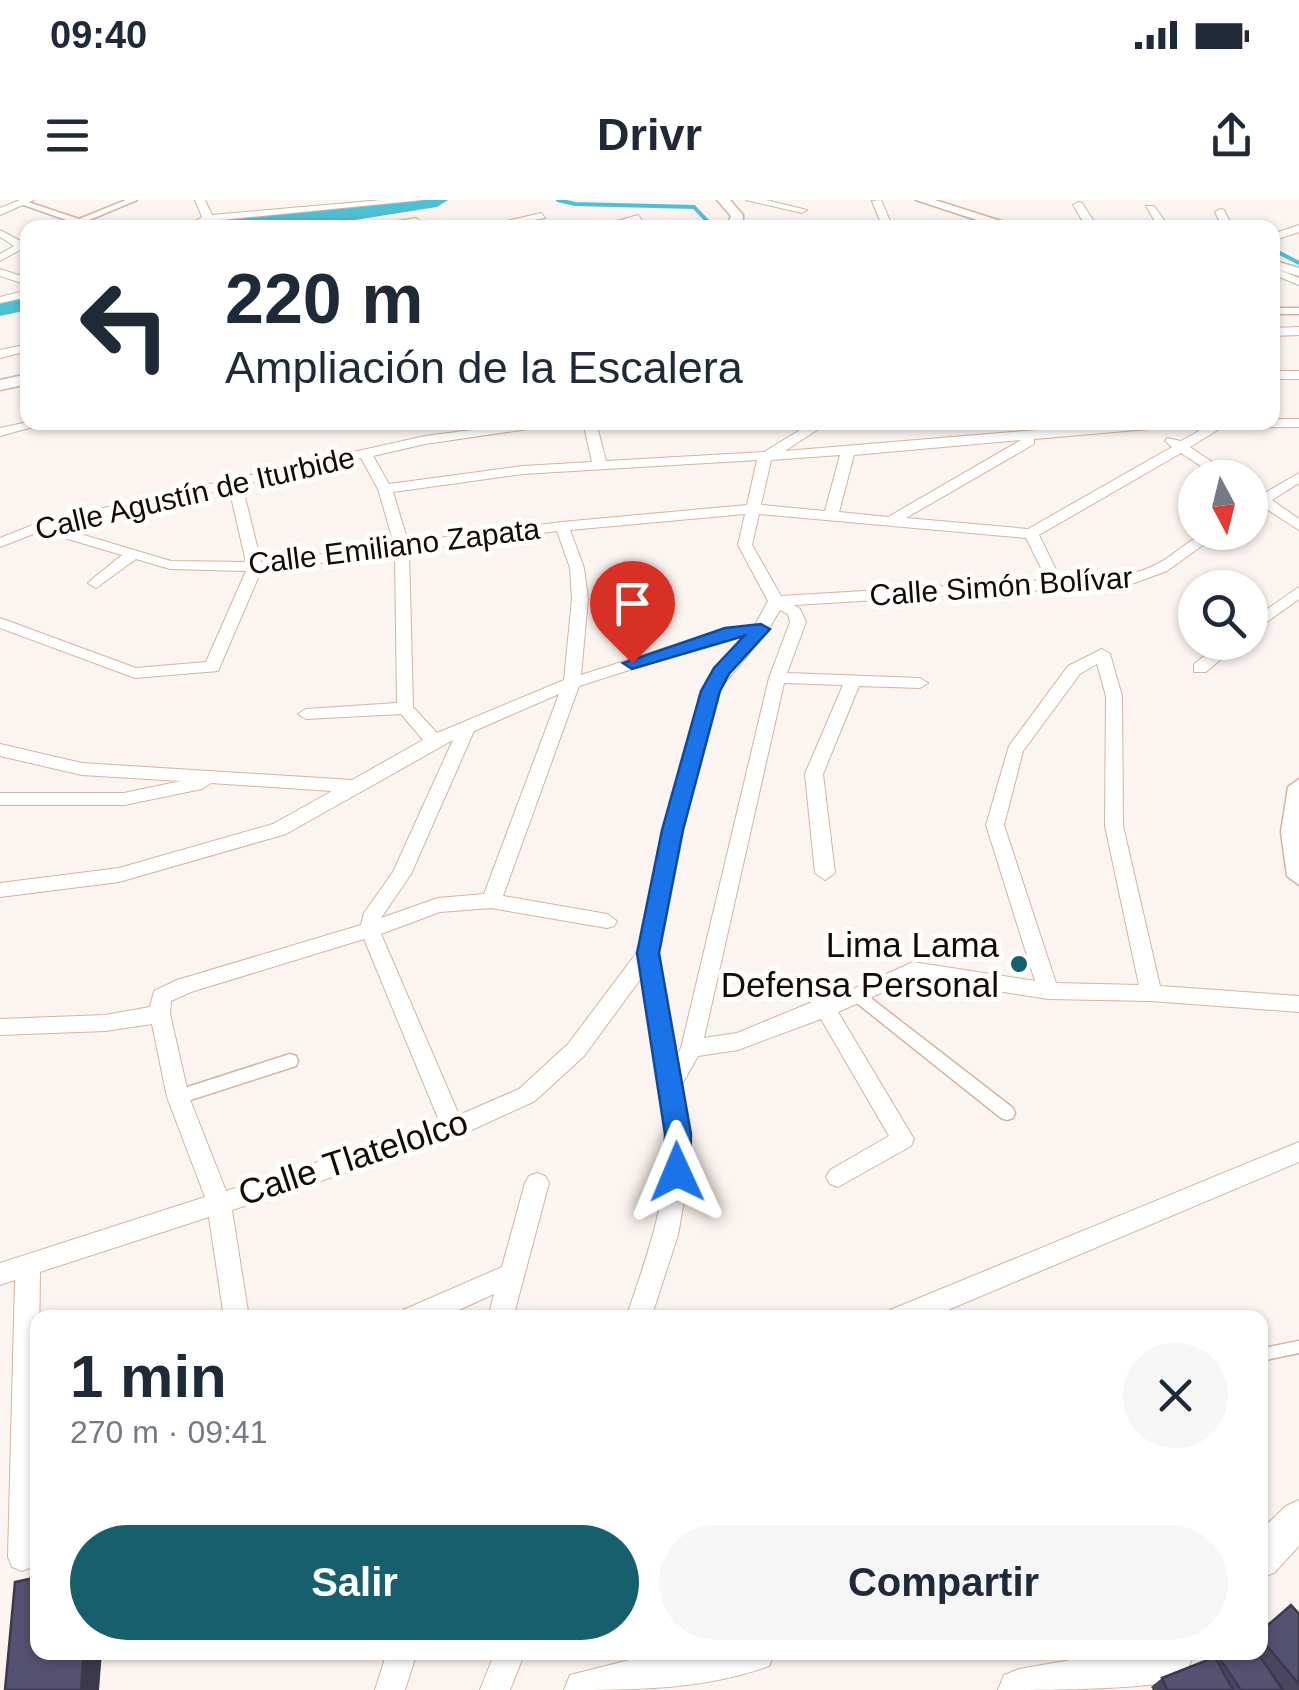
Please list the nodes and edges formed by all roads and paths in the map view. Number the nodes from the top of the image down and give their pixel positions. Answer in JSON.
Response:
{"nodes":[{"id":1,"x":133,"y":200,"type":"edge"},
{"id":2,"x":200,"y":200,"type":"edge"},
{"id":3,"x":417,"y":200,"type":"edge"},
{"id":4,"x":750,"y":200,"type":"edge"},
{"id":5,"x":922,"y":200,"type":"edge"},
{"id":6,"x":25,"y":202,"type":"edge"},
{"id":7,"x":372,"y":203,"type":"edge"},
{"id":8,"x":273,"y":205,"type":"edge"},
{"id":9,"x":1078,"y":205,"type":"dead end"},
{"id":10,"x":1150,"y":208,"type":"dead end"},
{"id":11,"x":495,"y":210,"type":"dead end"},
{"id":12,"x":802,"y":210,"type":"dead end"},
{"id":13,"x":0,"y":212,"type":"edge"},
{"id":14,"x":1220,"y":212,"type":"dead end"},
{"id":15,"x":541,"y":216,"type":"dead end"},
{"id":16,"x":208,"y":218,"type":"junction"},
{"id":17,"x":638,"y":218,"type":"dead end"},
{"id":18,"x":76,"y":220,"type":"edge"},
{"id":19,"x":82,"y":220,"type":"edge"},
{"id":20,"x":204,"y":220,"type":"edge"},
{"id":21,"x":507,"y":220,"type":"edge"},
{"id":22,"x":526,"y":220,"type":"edge"},
{"id":23,"x":630,"y":220,"type":"edge"},
{"id":24,"x":989,"y":220,"type":"edge"},
{"id":25,"x":1088,"y":220,"type":"edge"},
{"id":26,"x":1159,"y":220,"type":"edge"},
{"id":27,"x":1224,"y":220,"type":"edge"},
{"id":28,"x":503,"y":430,"type":"edge"},
{"id":29,"x":592,"y":430,"type":"edge"},
{"id":30,"x":810,"y":430,"type":"edge"},
{"id":31,"x":1096,"y":430,"type":"edge"},
{"id":32,"x":1157,"y":430,"type":"edge"},
{"id":33,"x":1209,"y":430,"type":"edge"},
{"id":34,"x":1036,"y":437,"type":"junction"},
{"id":35,"x":1180,"y":446,"type":"junction"},
{"id":36,"x":848,"y":451,"type":"junction"},
{"id":37,"x":365,"y":453,"type":"junction"},
{"id":38,"x":765,"y":457,"type":"junction"},
{"id":39,"x":1202,"y":460,"type":"edge"},
{"id":40,"x":600,"y":466,"type":"junction"},
{"id":41,"x":1299,"y":477,"type":"edge"},
{"id":42,"x":235,"y":484,"type":"junction"},
{"id":43,"x":385,"y":490,"type":"junction"},
{"id":44,"x":1268,"y":492,"type":"edge"},
{"id":45,"x":1268,"y":507,"type":"edge"},
{"id":46,"x":753,"y":508,"type":"junction"},
{"id":47,"x":832,"y":515,"type":"junction"},
{"id":48,"x":893,"y":520,"type":"junction"},
{"id":49,"x":40,"y":526,"type":"junction"},
{"id":50,"x":562,"y":526,"type":"junction"},
{"id":51,"x":1299,"y":526,"type":"edge"},
{"id":52,"x":1031,"y":534,"type":"junction"},
{"id":53,"x":0,"y":543,"type":"edge"},
{"id":54,"x":402,"y":545,"type":"junction"},
{"id":55,"x":1186,"y":550,"type":"edge"},
{"id":56,"x":131,"y":556,"type":"junction"},
{"id":57,"x":255,"y":567,"type":"junction"},
{"id":58,"x":96,"y":583,"type":"dead end"},
{"id":59,"x":1056,"y":584,"type":"junction"},
{"id":60,"x":1299,"y":592,"type":"edge"},
{"id":61,"x":776,"y":601,"type":"junction"},
{"id":62,"x":1268,"y":616,"type":"edge"},
{"id":63,"x":0,"y":623,"type":"edge"},
{"id":64,"x":761,"y":629,"type":"junction"},
{"id":65,"x":1210,"y":660,"type":"edge"},
{"id":66,"x":1200,"y":668,"type":"dead end"},
{"id":67,"x":777,"y":678,"type":"junction"},
{"id":68,"x":853,"y":681,"type":"junction"},
{"id":69,"x":572,"y":683,"type":"junction"},
{"id":70,"x":920,"y":683,"type":"dead end"},
{"id":71,"x":406,"y":708,"type":"junction"},
{"id":72,"x":306,"y":714,"type":"dead end"},
{"id":73,"x":467,"y":727,"type":"junction"},
{"id":74,"x":434,"y":742,"type":"junction"},
{"id":75,"x":0,"y":750,"type":"edge"},
{"id":76,"x":228,"y":776,"type":"junction"},
{"id":77,"x":353,"y":786,"type":"junction"},
{"id":78,"x":1299,"y":787,"type":"edge"},
{"id":79,"x":0,"y":799,"type":"edge"},
{"id":80,"x":1297,"y":863,"type":"edge"},
{"id":81,"x":825,"y":873,"type":"dead end"},
{"id":82,"x":0,"y":890,"type":"edge"},
{"id":83,"x":491,"y":900,"type":"junction"},
{"id":84,"x":606,"y":921,"type":"dead end"},
{"id":85,"x":370,"y":930,"type":"junction"},
{"id":86,"x":648,"y":953,"type":"junction"},
{"id":87,"x":1048,"y":991,"type":"junction"},
{"id":88,"x":1151,"y":993,"type":"junction"},
{"id":89,"x":858,"y":996,"type":"junction"},
{"id":90,"x":1299,"y":1004,"type":"edge"},
{"id":91,"x":160,"y":1006,"type":"junction"},
{"id":92,"x":824,"y":1006,"type":"junction"},
{"id":93,"x":0,"y":1026,"type":"edge"},
{"id":94,"x":691,"y":1049,"type":"junction"},
{"id":95,"x":290,"y":1061,"type":"dead end"},
{"id":96,"x":671,"y":1083,"type":"junction"},
{"id":97,"x":178,"y":1096,"type":"junction"},
{"id":98,"x":1008,"y":1113,"type":"dead end"},
{"id":99,"x":453,"y":1128,"type":"junction"},
{"id":100,"x":1299,"y":1152,"type":"edge"},
{"id":101,"x":838,"y":1177,"type":"dead end"},
{"id":102,"x":537,"y":1182,"type":"dead end"},
{"id":103,"x":219,"y":1202,"type":"junction"},
{"id":104,"x":28,"y":1267,"type":"junction"},
{"id":105,"x":0,"y":1274,"type":"edge"},
{"id":106,"x":513,"y":1274,"type":"junction"},
{"id":107,"x":237,"y":1310,"type":"edge"},
{"id":108,"x":430,"y":1310,"type":"edge"},
{"id":109,"x":502,"y":1310,"type":"edge"},
{"id":110,"x":641,"y":1310,"type":"edge"},
{"id":111,"x":918,"y":1310,"type":"edge"},
{"id":112,"x":1299,"y":1347,"type":"edge"},
{"id":113,"x":1268,"y":1353,"type":"edge"},
{"id":114,"x":1299,"y":1519,"type":"edge"},
{"id":115,"x":1268,"y":1547,"type":"edge"},
{"id":116,"x":22,"y":1557,"type":"dead end"},
{"id":117,"x":399,"y":1660,"type":"edge"},
{"id":118,"x":507,"y":1660,"type":"edge"},
{"id":119,"x":720,"y":1660,"type":"edge"},
{"id":120,"x":1168,"y":1660,"type":"edge"},
{"id":121,"x":390,"y":1690,"type":"edge"},
{"id":122,"x":494,"y":1690,"type":"edge"},
{"id":123,"x":585,"y":1690,"type":"edge"},
{"id":124,"x":1019,"y":1690,"type":"edge"}],
"edges":[{"from":1,"to":19,"type":"street"},
{"from":2,"to":16,"type":"street"},
{"from":3,"to":7,"type":"street"},
{"from":4,"to":12,"type":"street"},
{"from":5,"to":24,"type":"street"},
{"from":6,"to":13,"type":"street"},
{"from":6,"to":18,"type":"street"},
{"from":7,"to":8,"type":"street"},
{"from":8,"to":16,"type":"street"},
{"from":9,"to":25,"type":"street"},
{"from":10,"to":26,"type":"street"},
{"from":11,"to":21,"type":"street"},
{"from":14,"to":27,"type":"street"},
{"from":15,"to":22,"type":"street"},
{"from":16,"to":20,"type":"street"},
{"from":17,"to":23,"type":"street"},
{"from":28,"to":37,"type":"street","name":"Calle Agustín de Iturbide"},
{"from":29,"to":40,"type":"street"},
{"from":30,"to":38,"type":"street"},
{"from":31,"to":34,"type":"street"},
{"from":32,"to":35,"type":"street"},
{"from":33,"to":35,"type":"street"},
{"from":34,"to":36,"type":"street"},
{"from":34,"to":48,"type":"street"},
{"from":35,"to":39,"type":"street"},
{"from":35,"to":52,"type":"street"},
{"from":36,"to":38,"type":"street"},
{"from":36,"to":47,"type":"street"},
{"from":37,"to":42,"type":"street","name":"Calle Agustín de Iturbide"},
{"from":37,"to":43,"type":"street"},
{"from":38,"to":40,"type":"street"},
{"from":38,"to":46,"type":"street"},
{"from":40,"to":43,"type":"street"},
{"from":41,"to":44,"type":"street"},
{"from":42,"to":49,"type":"street","name":"Calle Agustín de Iturbide"},
{"from":42,"to":57,"type":"street"},
{"from":43,"to":54,"type":"street"},
{"from":45,"to":51,"type":"street"},
{"from":46,"to":47,"type":"street","name":"Calle Emiliano Zapata"},
{"from":46,"to":50,"type":"street","name":"Calle Emiliano Zapata"},
{"from":46,"to":61,"type":"street"},
{"from":47,"to":48,"type":"street","name":"Calle Emiliano Zapata"},
{"from":48,"to":52,"type":"street","name":"Calle Emiliano Zapata"},
{"from":49,"to":53,"type":"street","name":"Calle Agustín de Iturbide"},
{"from":49,"to":56,"type":"street","name":"Calle Emiliano Zapata"},
{"from":50,"to":54,"type":"street","name":"Calle Emiliano Zapata"},
{"from":50,"to":69,"type":"street"},
{"from":52,"to":59,"type":"street"},
{"from":54,"to":57,"type":"street","name":"Calle Emiliano Zapata"},
{"from":54,"to":71,"type":"street"},
{"from":55,"to":59,"type":"street","name":"Calle Simón Bolívar"},
{"from":56,"to":57,"type":"street","name":"Calle Emiliano Zapata"},
{"from":56,"to":58,"type":"street"},
{"from":57,"to":63,"type":"street"},
{"from":59,"to":61,"type":"street","name":"Calle Simón Bolívar"},
{"from":60,"to":62,"type":"street"},
{"from":61,"to":64,"type":"street"},
{"from":61,"to":67,"type":"street"},
{"from":64,"to":69,"type":"street"},
{"from":64,"to":86,"type":"street"},
{"from":65,"to":66,"type":"street"},
{"from":67,"to":68,"type":"street"},
{"from":67,"to":94,"type":"street"},
{"from":68,"to":70,"type":"street"},
{"from":68,"to":81,"type":"street"},
{"from":69,"to":73,"type":"street"},
{"from":69,"to":83,"type":"street"},
{"from":71,"to":72,"type":"street"},
{"from":71,"to":74,"type":"street"},
{"from":73,"to":74,"type":"street"},
{"from":73,"to":85,"type":"street"},
{"from":74,"to":77,"type":"street"},
{"from":75,"to":76,"type":"street"},
{"from":76,"to":77,"type":"street"},
{"from":76,"to":79,"type":"street"},
{"from":77,"to":82,"type":"street"},
{"from":78,"to":80,"type":"street"},
{"from":83,"to":84,"type":"street"},
{"from":83,"to":85,"type":"street"},
{"from":85,"to":91,"type":"street"},
{"from":85,"to":99,"type":"street"},
{"from":86,"to":96,"type":"street"},
{"from":86,"to":99,"type":"street","name":"Calle Tlatelolco"},
{"from":87,"to":88,"type":"street"},
{"from":87,"to":88,"type":"street"},
{"from":87,"to":89,"type":"street"},
{"from":88,"to":90,"type":"street"},
{"from":89,"to":92,"type":"street"},
{"from":89,"to":98,"type":"street"},
{"from":91,"to":93,"type":"street"},
{"from":91,"to":97,"type":"street"},
{"from":92,"to":94,"type":"street"},
{"from":92,"to":101,"type":"street"},
{"from":94,"to":96,"type":"street"},
{"from":95,"to":97,"type":"street"},
{"from":96,"to":110,"type":"street"},
{"from":97,"to":103,"type":"street"},
{"from":99,"to":103,"type":"street","name":"Calle Tlatelolco"},
{"from":100,"to":111,"type":"street"},
{"from":102,"to":106,"type":"street"},
{"from":103,"to":104,"type":"street","name":"Calle Tlatelolco"},
{"from":103,"to":107,"type":"street"},
{"from":104,"to":105,"type":"street","name":"Calle Tlatelolco"},
{"from":104,"to":116,"type":"street"},
{"from":106,"to":108,"type":"street"},
{"from":106,"to":109,"type":"street"},
{"from":112,"to":113,"type":"lane"},
{"from":114,"to":115,"type":"main road"},
{"from":117,"to":121,"type":"street"},
{"from":118,"to":122,"type":"street"},
{"from":119,"to":123,"type":"main road"},
{"from":120,"to":124,"type":"main road"}]}
